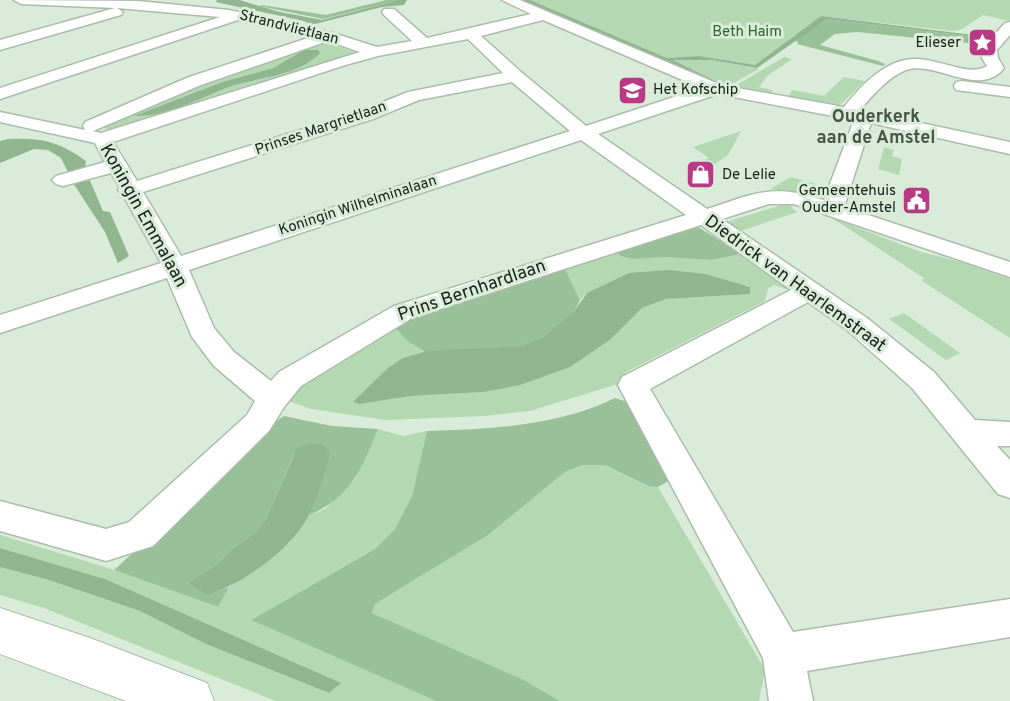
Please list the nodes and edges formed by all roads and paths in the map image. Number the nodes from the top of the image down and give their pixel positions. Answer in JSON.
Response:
{"nodes":[{"id":1,"x":508,"y":0,"type":"edge"},
{"id":2,"x":18,"y":1,"type":"edge"},
{"id":3,"x":138,"y":5,"type":"junction"},
{"id":4,"x":389,"y":12,"type":"dead end"},
{"id":5,"x":239,"y":15,"type":"junction"},
{"id":6,"x":544,"y":15,"type":"junction"},
{"id":7,"x":1010,"y":26,"type":"edge"},
{"id":8,"x":471,"y":34,"type":"junction"},
{"id":9,"x":328,"y":36,"type":"junction"},
{"id":10,"x":424,"y":43,"type":"junction"},
{"id":11,"x":1004,"y":43,"type":"edge"},
{"id":12,"x":0,"y":45,"type":"edge"},
{"id":13,"x":376,"y":52,"type":"junction"},
{"id":14,"x":890,"y":72,"type":"junction"},
{"id":15,"x":514,"y":76,"type":"junction"},
{"id":16,"x":717,"y":89,"type":"junction"},
{"id":17,"x":1010,"y":92,"type":"edge"},
{"id":18,"x":0,"y":94,"type":"edge"},
{"id":19,"x":856,"y":115,"type":"junction"},
{"id":20,"x":0,"y":117,"type":"edge"},
{"id":21,"x":584,"y":133,"type":"junction"},
{"id":22,"x":77,"y":134,"type":"junction"},
{"id":23,"x":102,"y":139,"type":"junction"},
{"id":24,"x":1010,"y":148,"type":"edge"},
{"id":25,"x":107,"y":168,"type":"junction"},
{"id":26,"x":63,"y":180,"type":"dead end"},
{"id":27,"x":129,"y":190,"type":"junction"},
{"id":28,"x":832,"y":209,"type":"junction"},
{"id":29,"x":702,"y":217,"type":"junction"},
{"id":30,"x":175,"y":266,"type":"junction"},
{"id":31,"x":1010,"y":270,"type":"edge"},
{"id":32,"x":810,"y":290,"type":"junction"},
{"id":33,"x":0,"y":324,"type":"edge"},
{"id":34,"x":273,"y":399,"type":"junction"},
{"id":35,"x":967,"y":432,"type":"junction"},
{"id":36,"x":1010,"y":434,"type":"edge"},
{"id":37,"x":1010,"y":484,"type":"edge"},
{"id":38,"x":0,"y":516,"type":"edge"},
{"id":39,"x":1010,"y":618,"type":"edge"},
{"id":40,"x":0,"y":631,"type":"edge"},
{"id":41,"x":783,"y":654,"type":"junction"},
{"id":42,"x":189,"y":701,"type":"edge"},
{"id":43,"x":790,"y":701,"type":"edge"}],
"edges":[{"from":1,"to":6,"type":"street"},
{"from":2,"to":3,"type":"street","name":"Strandvlietlaan"},
{"from":3,"to":5,"type":"street","name":"Strandvlietlaan"},
{"from":3,"to":12,"type":"street"},
{"from":4,"to":10,"type":"street"},
{"from":5,"to":9,"type":"street","name":"Strandvlietlaan"},
{"from":5,"to":18,"type":"street"},
{"from":6,"to":8,"type":"street"},
{"from":6,"to":16,"type":"street"},
{"from":7,"to":11,"type":"street"},
{"from":8,"to":10,"type":"street"},
{"from":8,"to":15,"type":"street","name":"Diedrick van Haarlemstraat"},
{"from":9,"to":13,"type":"street","name":"Strandvlietlaan"},
{"from":9,"to":22,"type":"street"},
{"from":10,"to":13,"type":"street"},
{"from":11,"to":14,"type":"street"},
{"from":13,"to":23,"type":"street"},
{"from":14,"to":17,"type":"street"},
{"from":14,"to":19,"type":"street"},
{"from":15,"to":21,"type":"street","name":"Diedrick van Haarlemstraat"},
{"from":15,"to":27,"type":"street","name":"Prinses Margrietlaan"},
{"from":16,"to":19,"type":"street"},
{"from":16,"to":21,"type":"street","name":"Koningin Wilhelminalaan"},
{"from":19,"to":24,"type":"street"},
{"from":19,"to":28,"type":"street"},
{"from":20,"to":22,"type":"street","name":"Koningin Emmalaan"},
{"from":21,"to":29,"type":"street","name":"Diedrick van Haarlemstraat"},
{"from":21,"to":30,"type":"street","name":"Koningin Wilhelminalaan"},
{"from":22,"to":23,"type":"street","name":"Koningin Emmalaan"},
{"from":23,"to":25,"type":"street","name":"Koningin Emmalaan"},
{"from":25,"to":26,"type":"street"},
{"from":25,"to":27,"type":"street","name":"Koningin Emmalaan"},
{"from":27,"to":30,"type":"street","name":"Koningin Emmalaan"},
{"from":28,"to":29,"type":"street","name":"Prins Bernhardlaan"},
{"from":28,"to":31,"type":"street","name":"Prins Bernhardlaan"},
{"from":29,"to":32,"type":"street","name":"Diedrick van Haarlemstraat"},
{"from":29,"to":34,"type":"street","name":"Prins Bernhardlaan"},
{"from":30,"to":33,"type":"street","name":"Koningin Wilhelminalaan"},
{"from":30,"to":34,"type":"street","name":"Koningin Emmalaan"},
{"from":32,"to":35,"type":"street","name":"Diedrick van Haarlemstraat"},
{"from":32,"to":41,"type":"street"},
{"from":34,"to":38,"type":"street","name":"Prins Bernhardlaan"},
{"from":35,"to":36,"type":"street"},
{"from":35,"to":37,"type":"street","name":"Diedrick van Haarlemstraat"},
{"from":39,"to":41,"type":"street"},
{"from":40,"to":42,"type":"main road"},
{"from":41,"to":43,"type":"street"}]}
